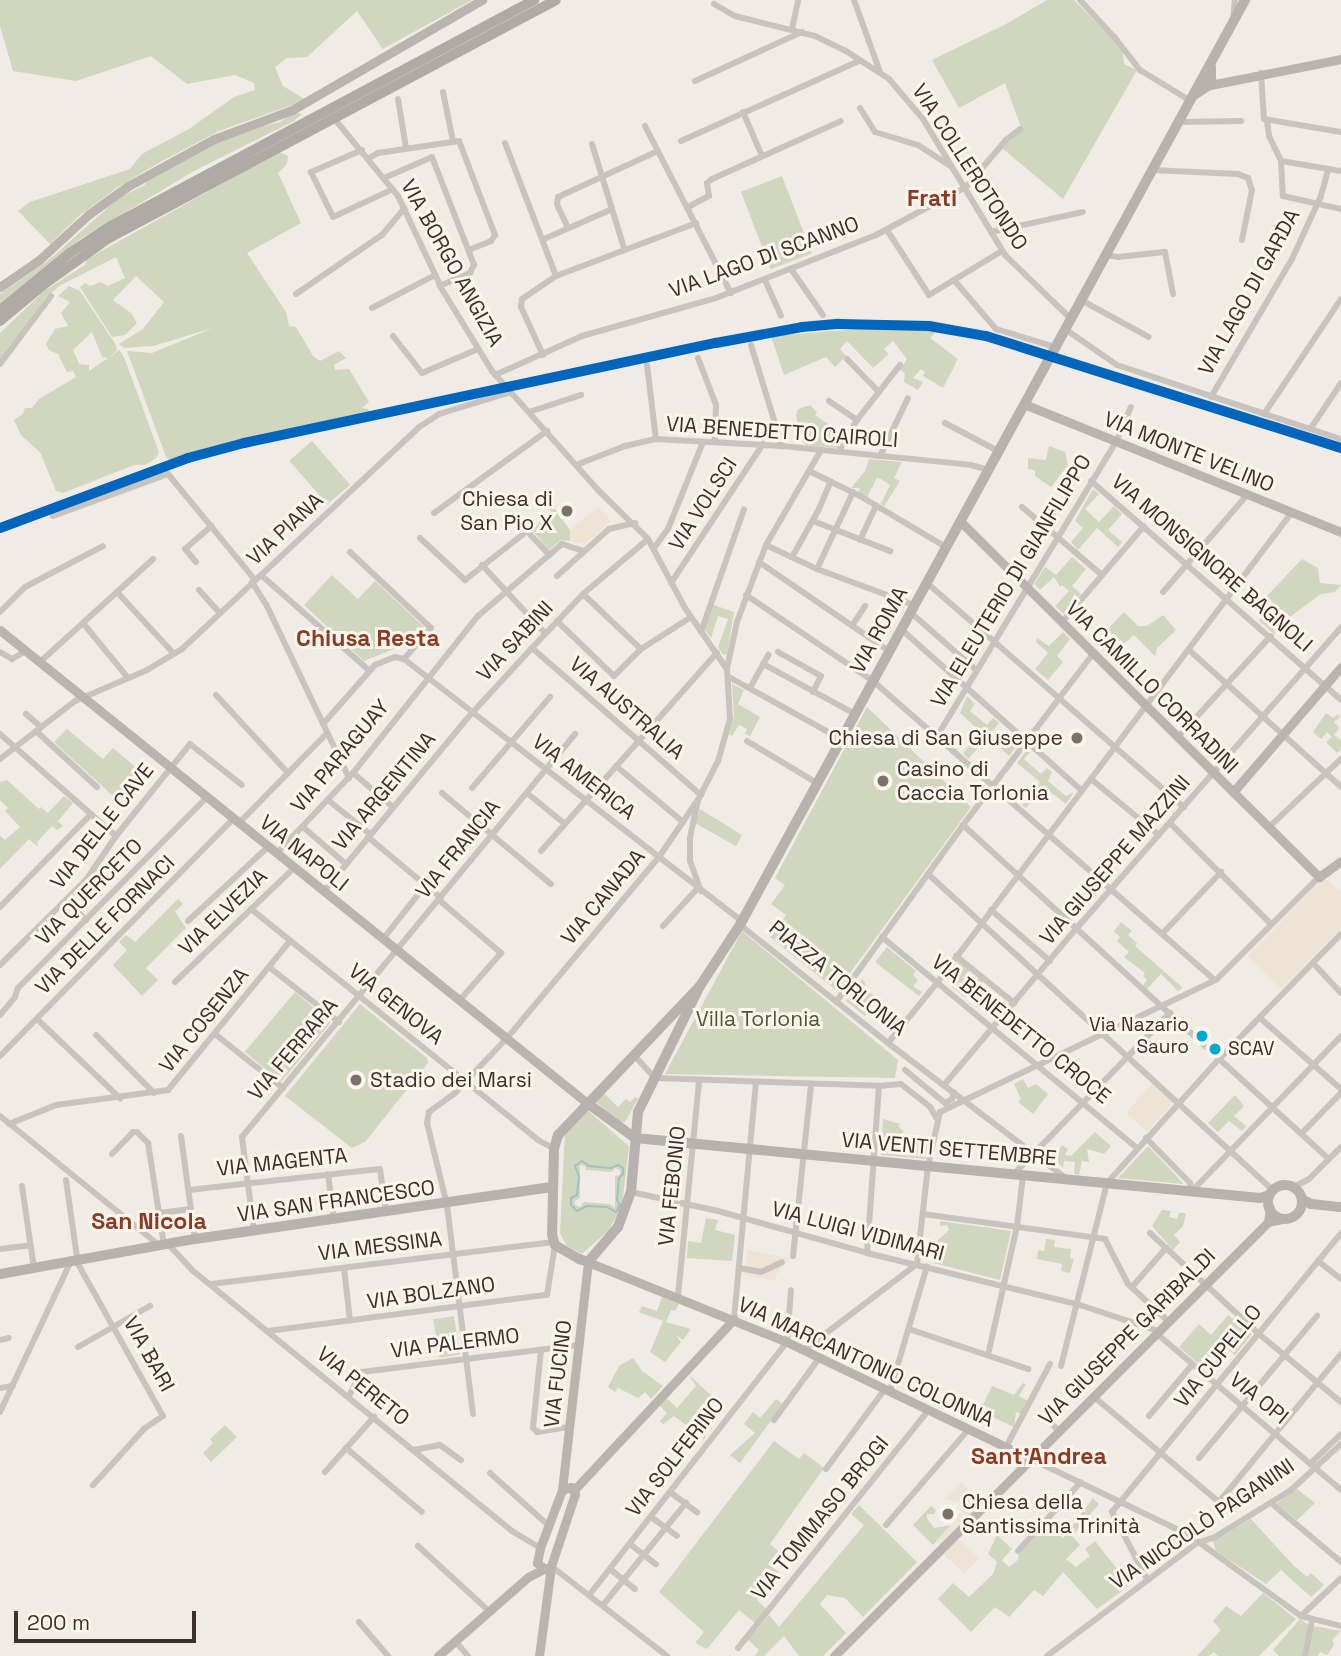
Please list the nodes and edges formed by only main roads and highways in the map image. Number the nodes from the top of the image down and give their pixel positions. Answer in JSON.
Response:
{"nodes":[{"id":1,"x":534,"y":0,"type":"edge"},
{"id":2,"x":556,"y":0,"type":"edge"},
{"id":3,"x":1245,"y":0,"type":"edge"},
{"id":4,"x":0,"y":310,"type":"edge"},
{"id":5,"x":0,"y":321,"type":"edge"},
{"id":6,"x":741,"y":923,"type":"joint"},
{"id":7,"x":700,"y":986,"type":"junction"},
{"id":8,"x":587,"y":1103,"type":"junction"},
{"id":9,"x":638,"y":1112,"type":"junction"},
{"id":10,"x":620,"y":1129,"type":"junction"},
{"id":11,"x":635,"y":1138,"type":"junction"},
{"id":12,"x":553,"y":1187,"type":"junction"},
{"id":13,"x":1268,"y":1199,"type":"junction"},
{"id":14,"x":1305,"y":1204,"type":"junction"},
{"id":15,"x":1341,"y":1207,"type":"edge"},
{"id":16,"x":0,"y":1274,"type":"edge"}],
"edges":[{"from":1,"to":4,"type":"highway"},
{"from":2,"to":5,"type":"highway"},
{"from":3,"to":6,"type":"main road","name":"VIA ROMA"},
{"from":6,"to":7,"type":"main road","name":"PIAZZA TORLONIA"},
{"from":7,"to":8,"type":"main road","name":"PIAZZA TORLONIA"},
{"from":7,"to":9,"type":"main road","name":"PIAZZA TORLONIA"},
{"from":8,"to":10,"type":"main road"},
{"from":8,"to":12,"type":"main road","name":"PIAZZA TORLONIA"},
{"from":9,"to":10,"type":"main road"},
{"from":9,"to":11,"type":"main road","name":"PIAZZA TORLONIA"},
{"from":10,"to":11,"type":"main road"},
{"from":11,"to":12,"type":"main road","name":"PIAZZA TORLONIA"},
{"from":11,"to":13,"type":"main road","name":"VIA VENTI SETTEMBRE"},
{"from":12,"to":16,"type":"main road","name":"VIA SAN FRANCESCO"},
{"from":13,"to":14,"type":"main road"},
{"from":13,"to":14,"type":"main road"},
{"from":14,"to":15,"type":"main road"}]}
